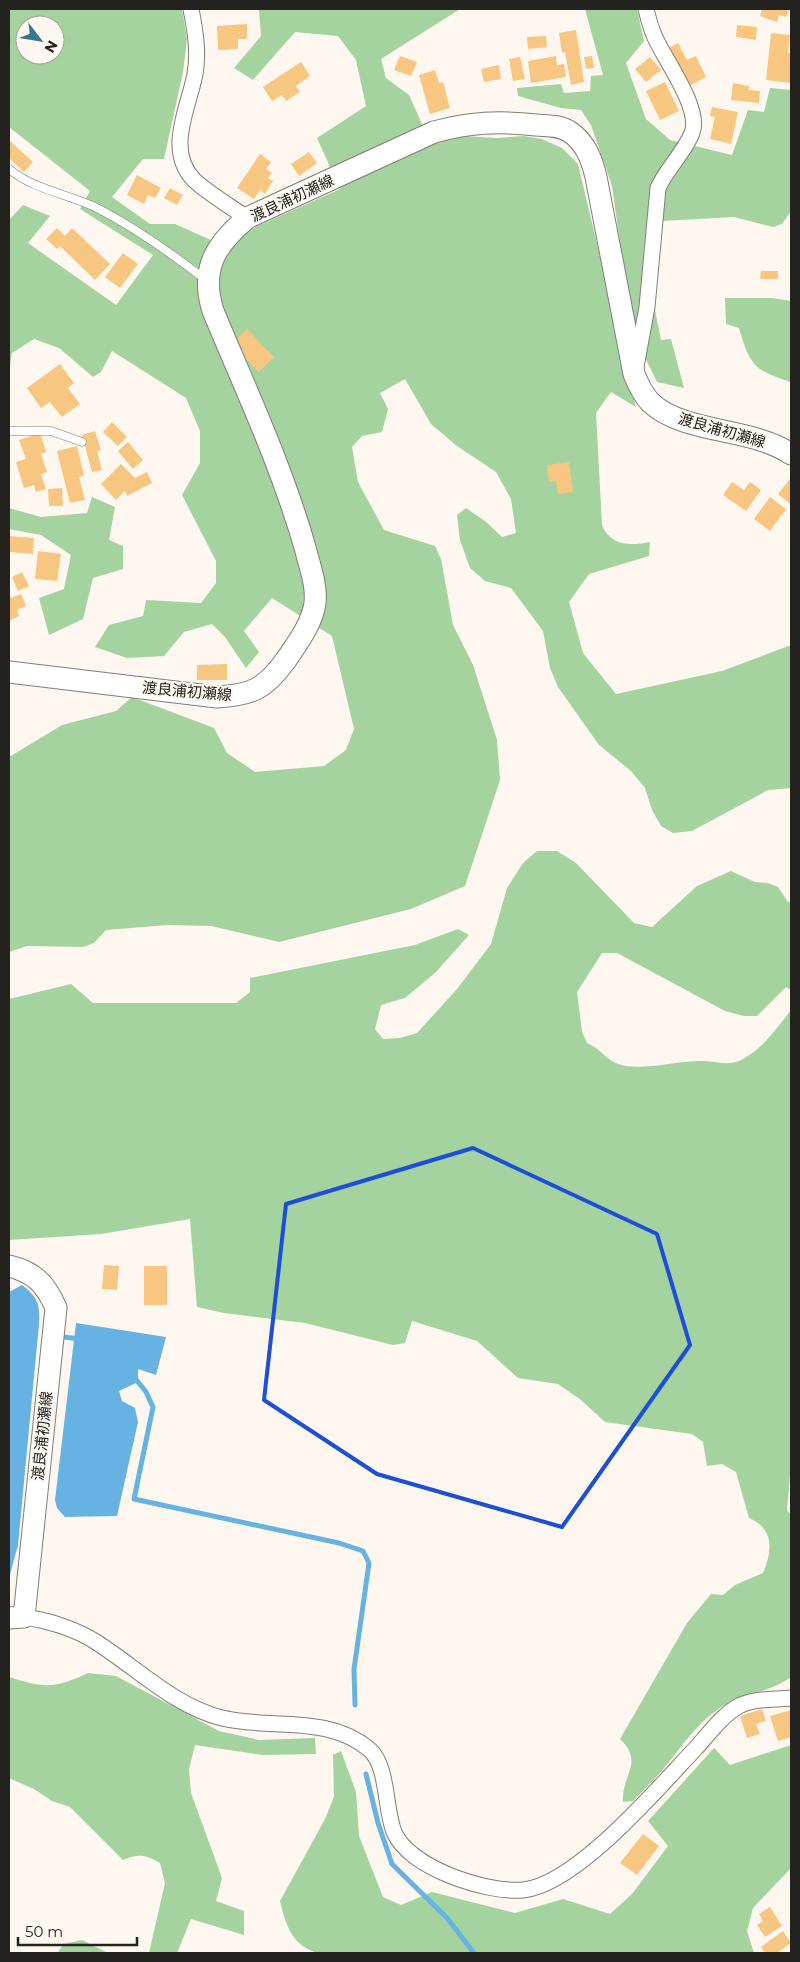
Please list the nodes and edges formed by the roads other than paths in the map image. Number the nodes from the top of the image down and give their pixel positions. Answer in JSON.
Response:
{"nodes":[{"id":1,"x":191,"y":9,"type":"edge"},
{"id":2,"x":646,"y":9,"type":"edge"},
{"id":3,"x":9,"y":169,"type":"edge"},
{"id":4,"x":247,"y":218,"type":"junction"},
{"id":5,"x":206,"y":281,"type":"junction"},
{"id":6,"x":634,"y":374,"type":"junction"},
{"id":7,"x":9,"y":432,"type":"edge"},
{"id":8,"x":82,"y":442,"type":"dead end"},
{"id":9,"x":791,"y":454,"type":"edge"},
{"id":10,"x":9,"y":672,"type":"edge"},
{"id":11,"x":9,"y":1266,"type":"edge"},
{"id":12,"x":16,"y":1618,"type":"edge"},
{"id":13,"x":791,"y":1698,"type":"edge"}],
"edges":[{"from":1,"to":4,"type":"street"},
{"from":2,"to":6,"type":"street"},
{"from":3,"to":5,"type":"lane"},
{"from":4,"to":5,"type":"main road","name":"渡良浦初瀬線"},
{"from":4,"to":6,"type":"main road","name":"渡良浦初瀬線"},
{"from":5,"to":10,"type":"main road","name":"渡良浦初瀬線"},
{"from":6,"to":9,"type":"main road","name":"渡良浦初瀬線"},
{"from":7,"to":8,"type":"lane"},
{"from":11,"to":12,"type":"main road","name":"渡良浦初瀬線"},
{"from":12,"to":13,"type":"street"}]}
